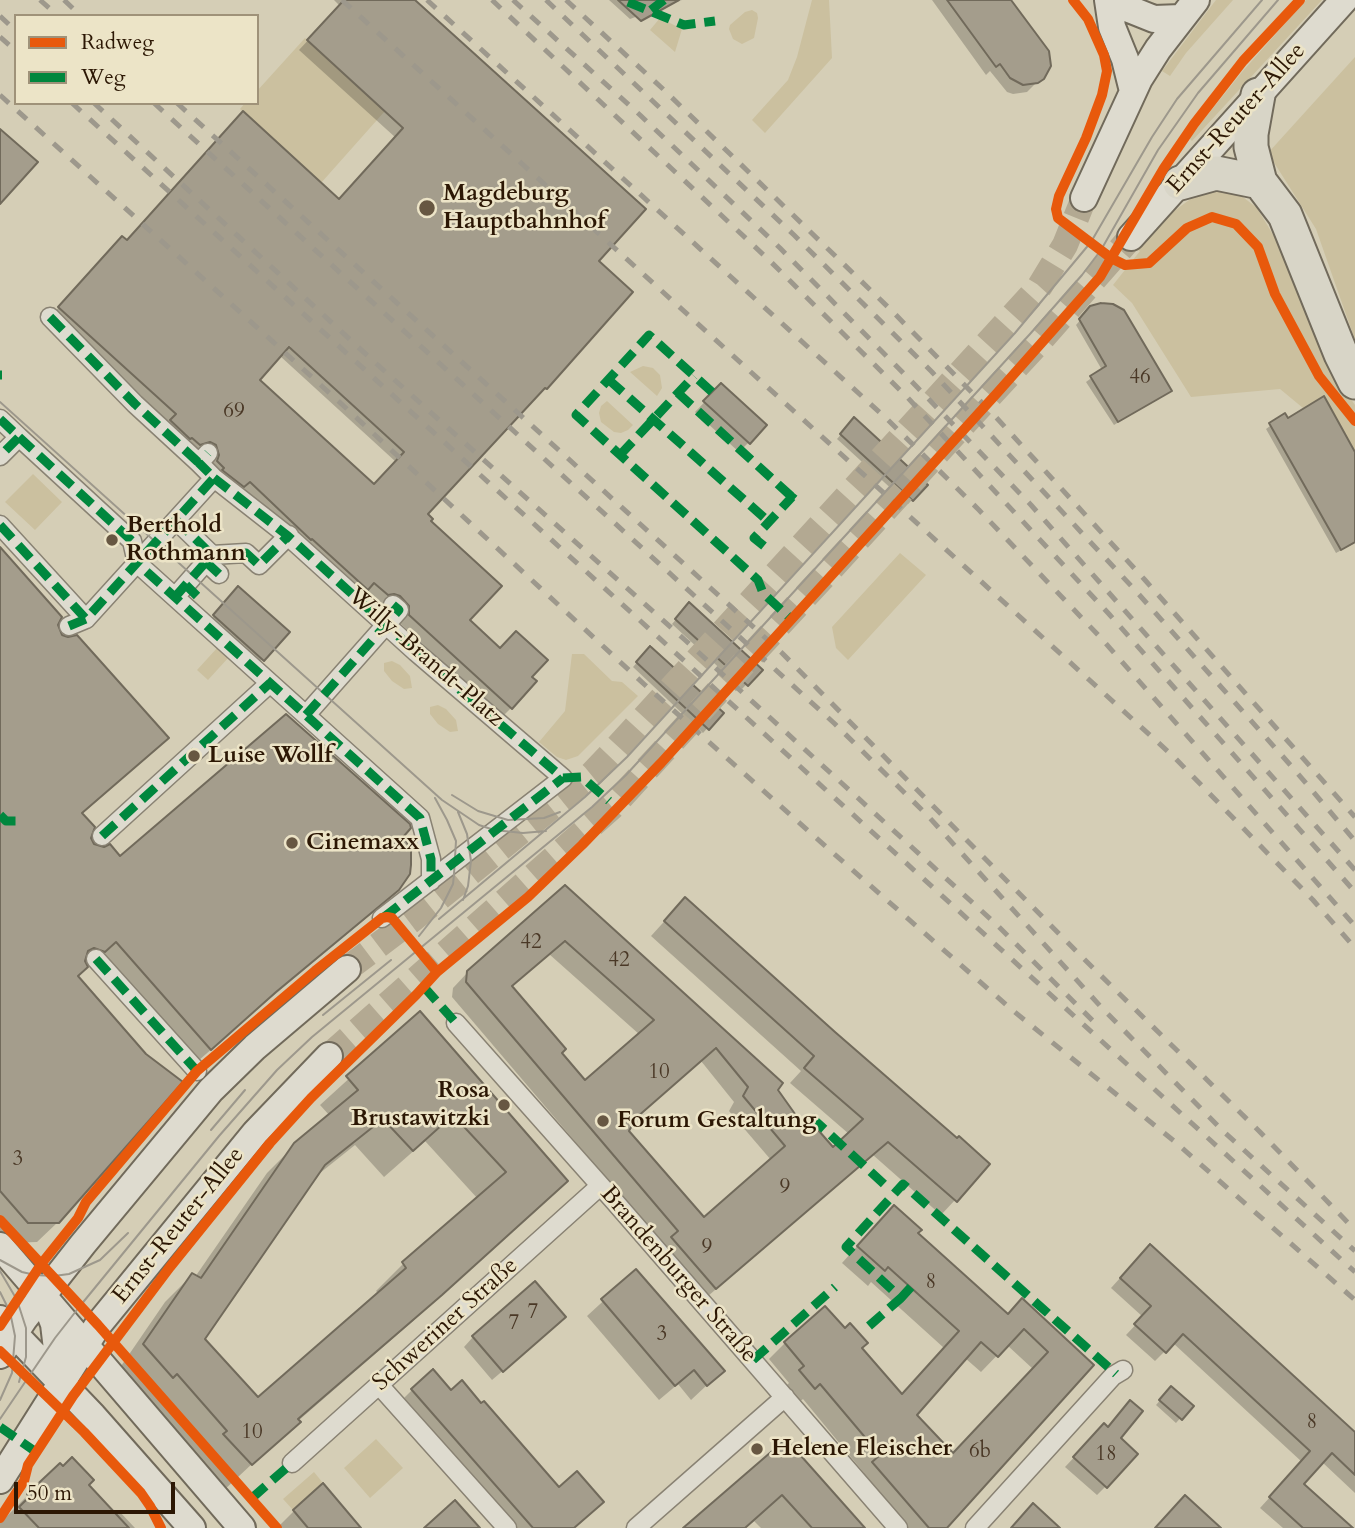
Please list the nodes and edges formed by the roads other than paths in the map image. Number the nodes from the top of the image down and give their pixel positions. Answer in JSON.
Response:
{"nodes":[{"id":1,"x":1108,"y":0,"type":"edge"},
{"id":2,"x":1343,"y":0,"type":"edge"},
{"id":3,"x":1189,"y":9,"type":"edge"},
{"id":4,"x":1132,"y":91,"type":"junction"},
{"id":5,"x":1258,"y":94,"type":"junction"},
{"id":6,"x":1260,"y":181,"type":"junction"},
{"id":7,"x":1180,"y":183,"type":"junction"},
{"id":8,"x":1084,"y":198,"type":"tunnel mouth"},
{"id":9,"x":1131,"y":237,"type":"tunnel mouth"},
{"id":10,"x":50,"y":317,"type":"dead end"},
{"id":11,"x":1354,"y":379,"type":"edge"},
{"id":12,"x":0,"y":419,"type":"edge"},
{"id":13,"x":19,"y":437,"type":"junction"},
{"id":14,"x":0,"y":456,"type":"edge"},
{"id":15,"x":214,"y":478,"type":"junction"},
{"id":16,"x":176,"y":520,"type":"junction"},
{"id":17,"x":0,"y":525,"type":"edge"},
{"id":18,"x":284,"y":532,"type":"junction"},
{"id":19,"x":137,"y":563,"type":"junction"},
{"id":20,"x":212,"y":563,"type":"junction"},
{"id":21,"x":186,"y":593,"type":"junction"},
{"id":22,"x":393,"y":605,"type":"dead end"},
{"id":23,"x":386,"y":625,"type":"junction"},
{"id":24,"x":270,"y":683,"type":"junction"},
{"id":25,"x":312,"y":706,"type":"junction"},
{"id":26,"x":102,"y":836,"type":"dead end"},
{"id":27,"x":431,"y":881,"type":"junction"},
{"id":28,"x":382,"y":918,"type":"dead end"},
{"id":29,"x":96,"y":959,"type":"dead end"},
{"id":30,"x":347,"y":970,"type":"tunnel mouth"},
{"id":31,"x":456,"y":1023,"type":"dead end"},
{"id":32,"x":329,"y":1056,"type":"tunnel mouth"},
{"id":33,"x":197,"y":1071,"type":"dead end"},
{"id":34,"x":600,"y":1186,"type":"junction"},
{"id":35,"x":0,"y":1246,"type":"edge"},
{"id":36,"x":43,"y":1295,"type":"junction"},
{"id":37,"x":4,"y":1336,"type":"edge"},
{"id":38,"x":85,"y":1346,"type":"junction"},
{"id":39,"x":1123,"y":1370,"type":"dead end"},
{"id":40,"x":61,"y":1383,"type":"junction"},
{"id":41,"x":379,"y":1385,"type":"junction"},
{"id":42,"x":785,"y":1397,"type":"junction"},
{"id":43,"x":292,"y":1462,"type":"dead end"},
{"id":44,"x":0,"y":1480,"type":"edge"},
{"id":45,"x":192,"y":1528,"type":"edge"},
{"id":46,"x":242,"y":1528,"type":"edge"},
{"id":47,"x":507,"y":1528,"type":"edge"},
{"id":48,"x":636,"y":1528,"type":"edge"},
{"id":49,"x":898,"y":1528,"type":"edge"},
{"id":50,"x":975,"y":1528,"type":"edge"}],
"edges":[{"from":1,"to":3,"type":"main road"},
{"from":1,"to":4,"type":"main road"},
{"from":2,"to":5,"type":"main road","name":"Ernst-Reuter-Allee"},
{"from":3,"to":4,"type":"main road"},
{"from":4,"to":8,"type":"main road"},
{"from":5,"to":6,"type":"highway"},
{"from":5,"to":7,"type":"main road","name":"Ernst-Reuter-Allee"},
{"from":6,"to":7,"type":"highway"},
{"from":6,"to":11,"type":"highway"},
{"from":7,"to":9,"type":"main road","name":"Ernst-Reuter-Allee"},
{"from":10,"to":15,"type":"street","name":"Willy-Brandt-Platz"},
{"from":12,"to":13,"type":"street"},
{"from":13,"to":14,"type":"street"},
{"from":13,"to":19,"type":"street"},
{"from":15,"to":16,"type":"street"},
{"from":15,"to":18,"type":"street","name":"Willy-Brandt-Platz"},
{"from":16,"to":19,"type":"street"},
{"from":16,"to":20,"type":"street"},
{"from":17,"to":19,"type":"street"},
{"from":18,"to":20,"type":"street"},
{"from":18,"to":23,"type":"street","name":"Willy-Brandt-Platz"},
{"from":19,"to":21,"type":"street"},
{"from":20,"to":21,"type":"street"},
{"from":21,"to":24,"type":"street"},
{"from":22,"to":23,"type":"street"},
{"from":23,"to":25,"type":"street"},
{"from":23,"to":27,"type":"street","name":"Willy-Brandt-Platz"},
{"from":24,"to":25,"type":"street"},
{"from":24,"to":26,"type":"street"},
{"from":25,"to":27,"type":"street"},
{"from":27,"to":28,"type":"street"},
{"from":29,"to":33,"type":"street"},
{"from":30,"to":36,"type":"main road"},
{"from":31,"to":34,"type":"street","name":"Brandenburger Straße"},
{"from":32,"to":38,"type":"main road","name":"Ernst-Reuter-Allee"},
{"from":34,"to":41,"type":"street","name":"Schweriner Straße"},
{"from":34,"to":42,"type":"street","name":"Brandenburger Straße"},
{"from":35,"to":36,"type":"main road"},
{"from":36,"to":37,"type":"main road"},
{"from":36,"to":38,"type":"main road"},
{"from":36,"to":40,"type":"main road"},
{"from":37,"to":40,"type":"main road"},
{"from":38,"to":40,"type":"main road","name":"Ernst-Reuter-Allee"},
{"from":38,"to":46,"type":"main road"},
{"from":39,"to":50,"type":"street"},
{"from":40,"to":44,"type":"main road","name":"Ernst-Reuter-Allee"},
{"from":40,"to":45,"type":"main road"},
{"from":41,"to":43,"type":"street","name":"Schweriner Straße"},
{"from":41,"to":47,"type":"street"},
{"from":42,"to":48,"type":"street"},
{"from":42,"to":49,"type":"street","name":"Brandenburger Straße"}]}
